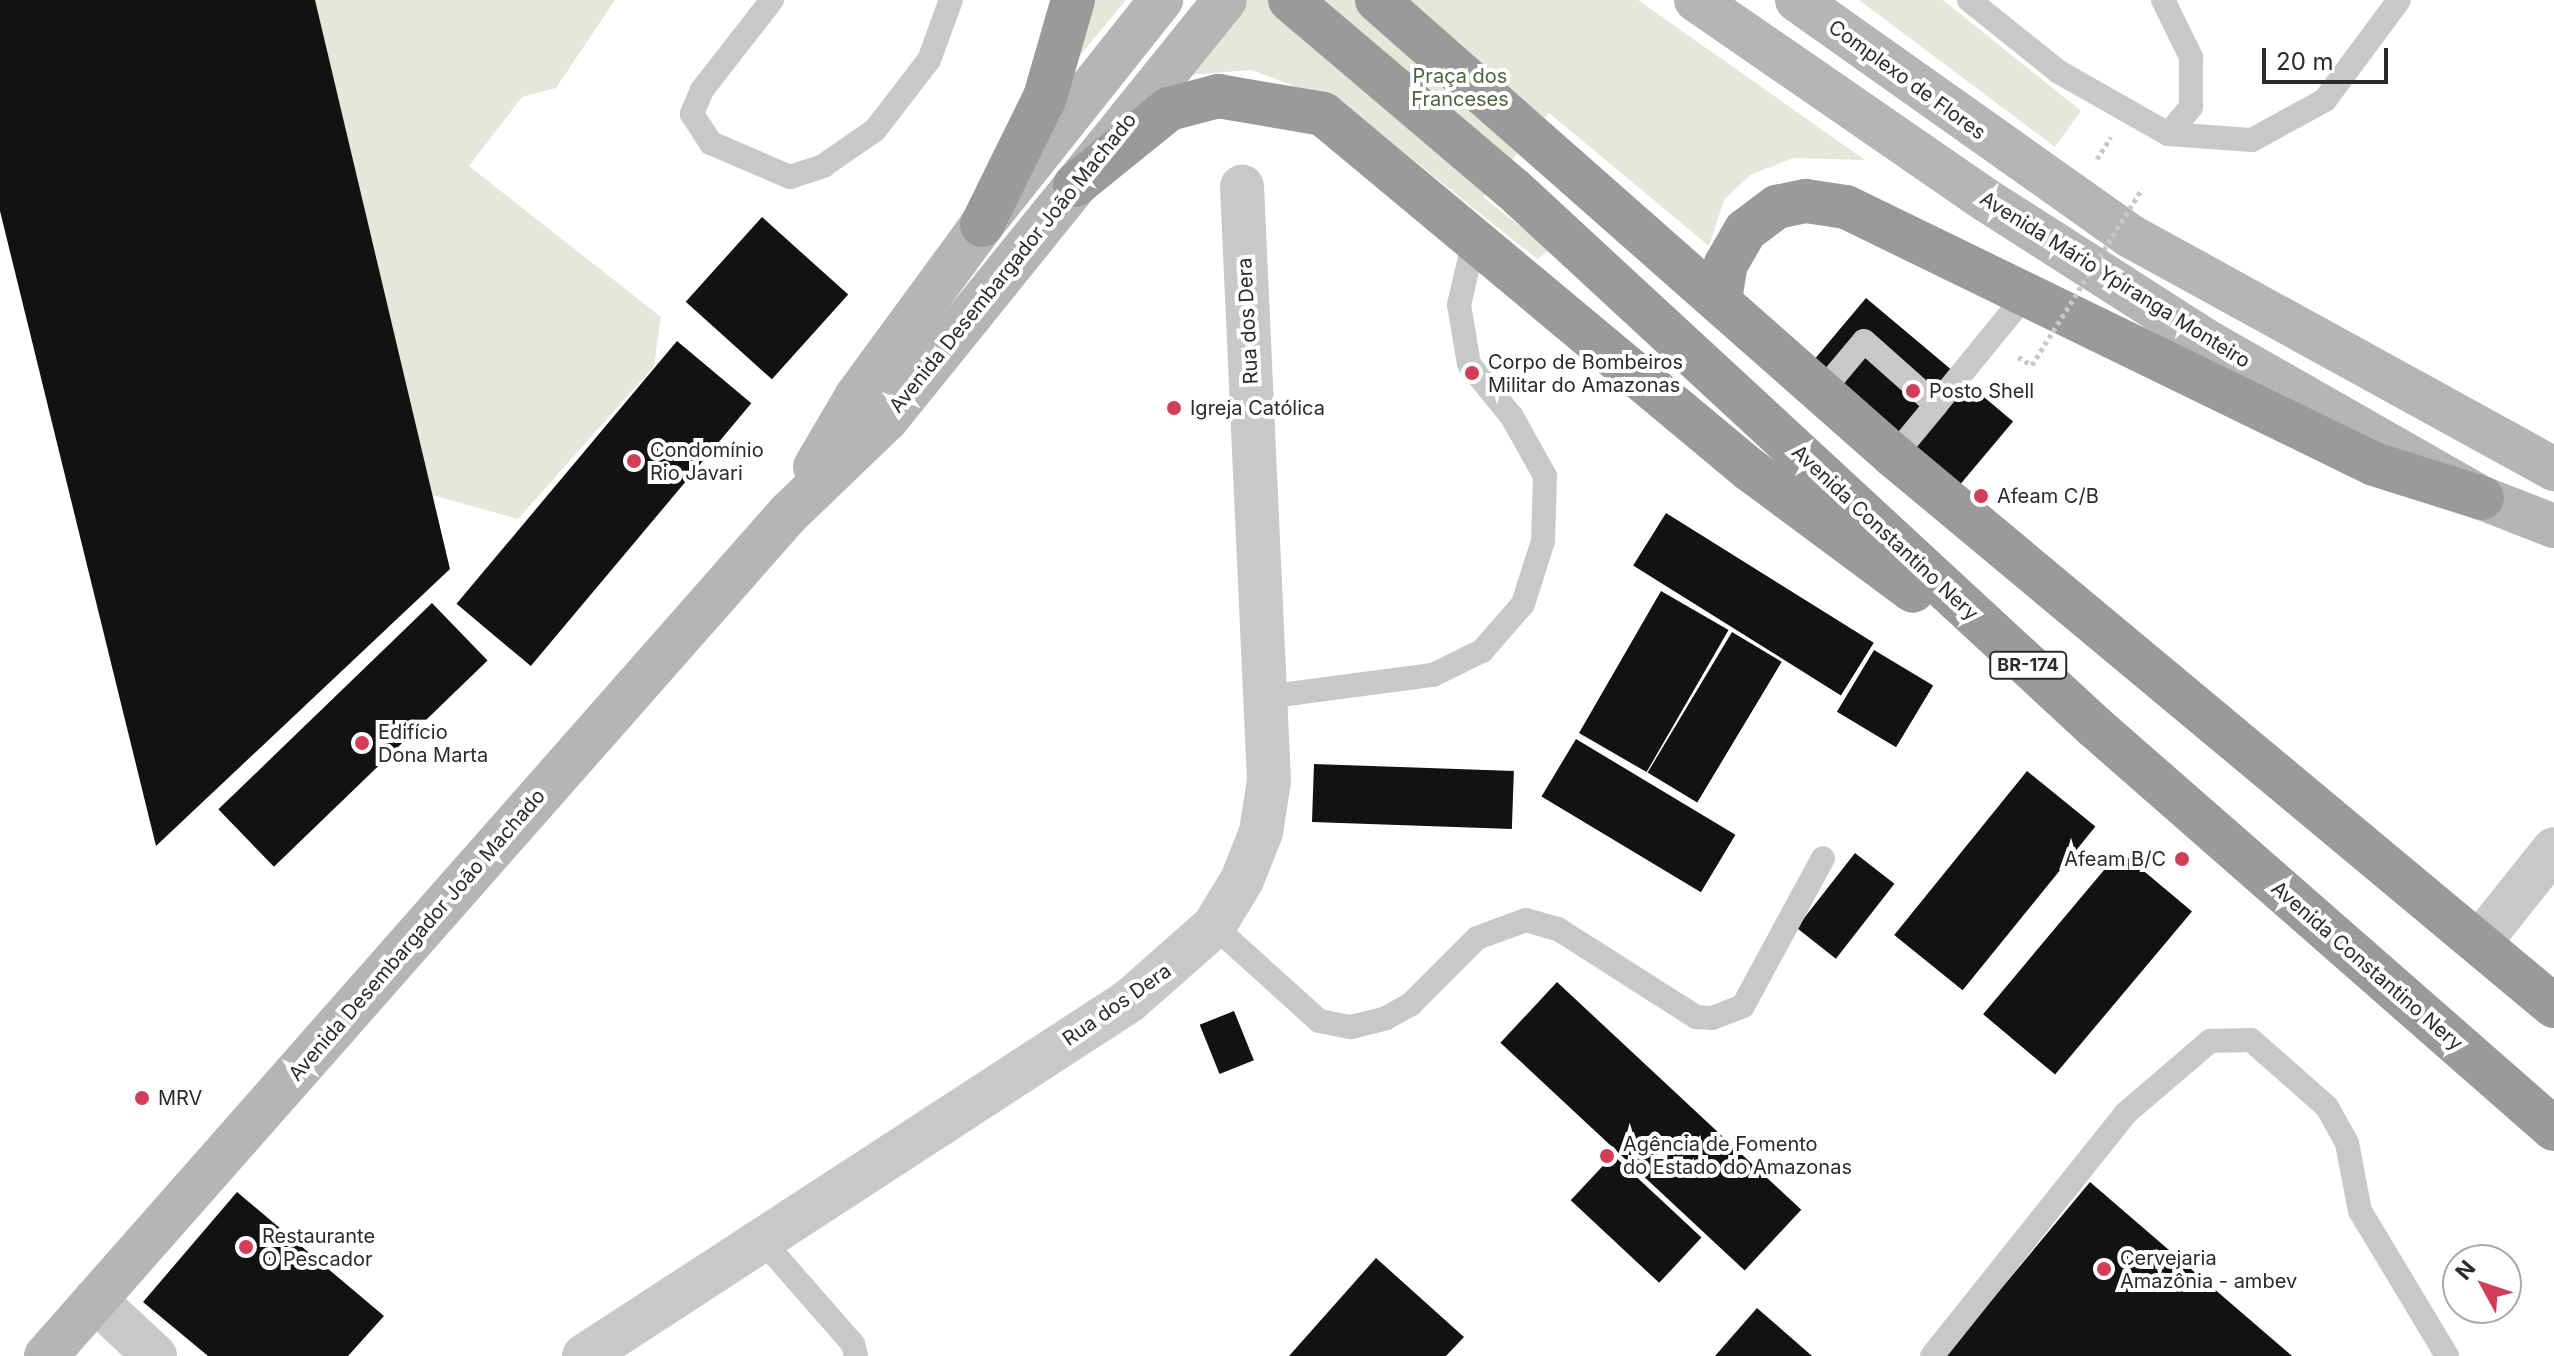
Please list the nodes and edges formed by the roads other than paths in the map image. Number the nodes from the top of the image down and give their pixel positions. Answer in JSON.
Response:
{"nodes":[{"id":1,"x":772,"y":0,"type":"edge"},
{"id":2,"x":951,"y":0,"type":"edge"},
{"id":3,"x":1073,"y":0,"type":"edge"},
{"id":4,"x":1161,"y":0,"type":"edge"},
{"id":5,"x":1225,"y":0,"type":"edge"},
{"id":6,"x":1290,"y":0,"type":"edge"},
{"id":7,"x":1377,"y":0,"type":"edge"},
{"id":8,"x":1696,"y":0,"type":"edge"},
{"id":9,"x":1797,"y":0,"type":"edge"},
{"id":10,"x":1969,"y":0,"type":"edge"},
{"id":11,"x":2163,"y":0,"type":"edge"},
{"id":12,"x":2399,"y":0,"type":"edge"},
{"id":13,"x":2168,"y":134,"type":"junction"},
{"id":14,"x":1075,"y":185,"type":"junction"},
{"id":15,"x":1242,"y":187,"type":"dead end"},
{"id":16,"x":982,"y":225,"type":"junction"},
{"id":17,"x":1474,"y":240,"type":"junction"},
{"id":18,"x":2025,"y":296,"type":"junction"},
{"id":19,"x":1720,"y":300,"type":"junction"},
{"id":20,"x":1822,"y":391,"type":"junction"},
{"id":21,"x":1936,"y":405,"type":"junction"},
{"id":22,"x":1894,"y":456,"type":"junction"},
{"id":23,"x":2554,"y":469,"type":"edge"},
{"id":24,"x":2482,"y":498,"type":"junction"},
{"id":25,"x":788,"y":514,"type":"junction"},
{"id":26,"x":2554,"y":526,"type":"edge"},
{"id":27,"x":1265,"y":697,"type":"junction"},
{"id":28,"x":2095,"y":727,"type":"junction"},
{"id":29,"x":2554,"y":849,"type":"edge"},
{"id":30,"x":1823,"y":858,"type":"dead end"},
{"id":31,"x":1214,"y":926,"type":"junction"},
{"id":32,"x":2479,"y":943,"type":"junction"},
{"id":33,"x":2554,"y":1006,"type":"edge"},
{"id":34,"x":2554,"y":1129,"type":"edge"},
{"id":35,"x":761,"y":1239,"type":"junction"},
{"id":36,"x":95,"y":1300,"type":"junction"},
{"id":37,"x":57,"y":1351,"type":"edge"},
{"id":38,"x":155,"y":1356,"type":"edge"},
{"id":39,"x":584,"y":1356,"type":"edge"},
{"id":40,"x":856,"y":1356,"type":"edge"},
{"id":41,"x":1932,"y":1356,"type":"edge"},
{"id":42,"x":2447,"y":1356,"type":"edge"}],
"edges":[{"from":1,"to":2,"type":"lane"},
{"from":3,"to":16,"type":"highway"},
{"from":4,"to":16,"type":"main road","name":"Avenida Desembargador João Machado"},
{"from":5,"to":14,"type":"main road","name":"Avenida Desembargador João Machado"},
{"from":6,"to":28,"type":"highway","name":"Avenida Constantino Nery","number":"BR-174"},
{"from":7,"to":19,"type":"highway"},
{"from":8,"to":24,"type":"main road","name":"Avenida Mário Ypiranga Monteiro"},
{"from":9,"to":23,"type":"main road","name":"Complexo de Flores"},
{"from":10,"to":13,"type":"lane"},
{"from":11,"to":13,"type":"lane"},
{"from":12,"to":13,"type":"lane"},
{"from":14,"to":17,"type":"highway"},
{"from":14,"to":25,"type":"main road","name":"Avenida Desembargador João Machado"},
{"from":15,"to":27,"type":"street","name":"Rua dos Dera"},
{"from":16,"to":25,"type":"main road","name":"Avenida Desembargador João Machado"},
{"from":17,"to":27,"type":"lane"},
{"from":17,"to":28,"type":"highway"},
{"from":18,"to":19,"type":"highway"},
{"from":18,"to":21,"type":"lane"},
{"from":18,"to":24,"type":"highway"},
{"from":19,"to":20,"type":"highway"},
{"from":20,"to":21,"type":"lane"},
{"from":20,"to":22,"type":"highway"},
{"from":21,"to":22,"type":"lane"},
{"from":22,"to":32,"type":"highway"},
{"from":24,"to":26,"type":"main road","name":"Avenida Mário Ypiranga Monteiro"},
{"from":25,"to":36,"type":"main road","name":"Avenida Desembargador João Machado"},
{"from":27,"to":31,"type":"street","name":"Rua dos Dera"},
{"from":28,"to":34,"type":"highway","name":"Avenida Constantino Nery","number":"BR-174"},
{"from":29,"to":32,"type":"street"},
{"from":30,"to":31,"type":"lane"},
{"from":31,"to":35,"type":"street","name":"Rua dos Dera"},
{"from":32,"to":33,"type":"highway"},
{"from":35,"to":39,"type":"street","name":"Rua dos Dera"},
{"from":35,"to":40,"type":"lane"},
{"from":36,"to":37,"type":"main road","name":"Avenida Desembargador João Machado"},
{"from":36,"to":38,"type":"street"},
{"from":41,"to":42,"type":"lane"}]}
